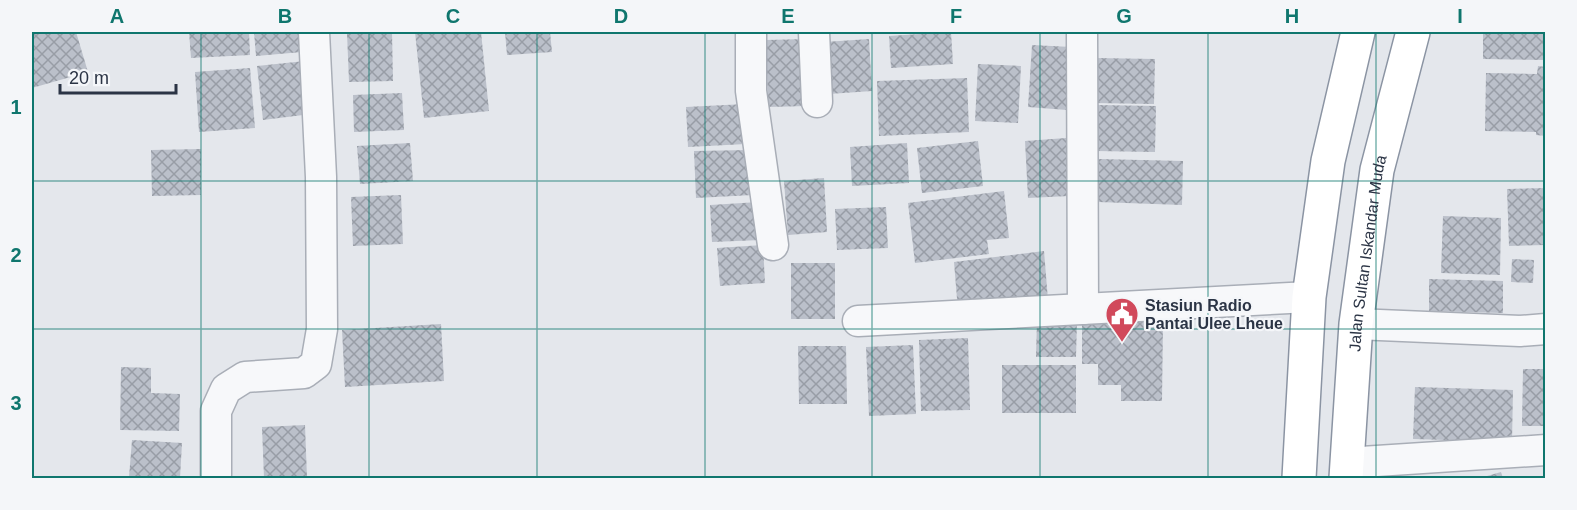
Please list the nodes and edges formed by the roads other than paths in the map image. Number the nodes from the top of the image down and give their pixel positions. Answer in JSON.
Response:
{"nodes":[{"id":1,"x":314,"y":32,"type":"edge"},
{"id":2,"x":751,"y":32,"type":"edge"},
{"id":3,"x":814,"y":32,"type":"edge"},
{"id":4,"x":1082,"y":32,"type":"edge"},
{"id":5,"x":1358,"y":32,"type":"edge"},
{"id":6,"x":1413,"y":32,"type":"edge"},
{"id":7,"x":817,"y":102,"type":"dead end"},
{"id":8,"x":773,"y":245,"type":"dead end"},
{"id":9,"x":1309,"y":297,"type":"junction"},
{"id":10,"x":1083,"y":309,"type":"junction"},
{"id":11,"x":858,"y":321,"type":"dead end"},
{"id":12,"x":1356,"y":324,"type":"junction"},
{"id":13,"x":1545,"y":329,"type":"edge"},
{"id":14,"x":1545,"y":450,"type":"edge"},
{"id":15,"x":1346,"y":471,"type":"edge"},
{"id":16,"x":216,"y":475,"type":"dead end"},
{"id":17,"x":1299,"y":478,"type":"edge"}],
"edges":[{"from":1,"to":16,"type":"street"},
{"from":2,"to":8,"type":"street"},
{"from":3,"to":7,"type":"street"},
{"from":4,"to":10,"type":"street"},
{"from":5,"to":9,"type":"highway"},
{"from":6,"to":12,"type":"highway","name":"Jalan Sultan Iskandar Muda"},
{"from":9,"to":10,"type":"street"},
{"from":9,"to":17,"type":"highway"},
{"from":10,"to":11,"type":"street"},
{"from":12,"to":13,"type":"street"},
{"from":12,"to":15,"type":"highway","name":"Jalan Sultan Iskandar Muda"},
{"from":14,"to":15,"type":"street"}]}
